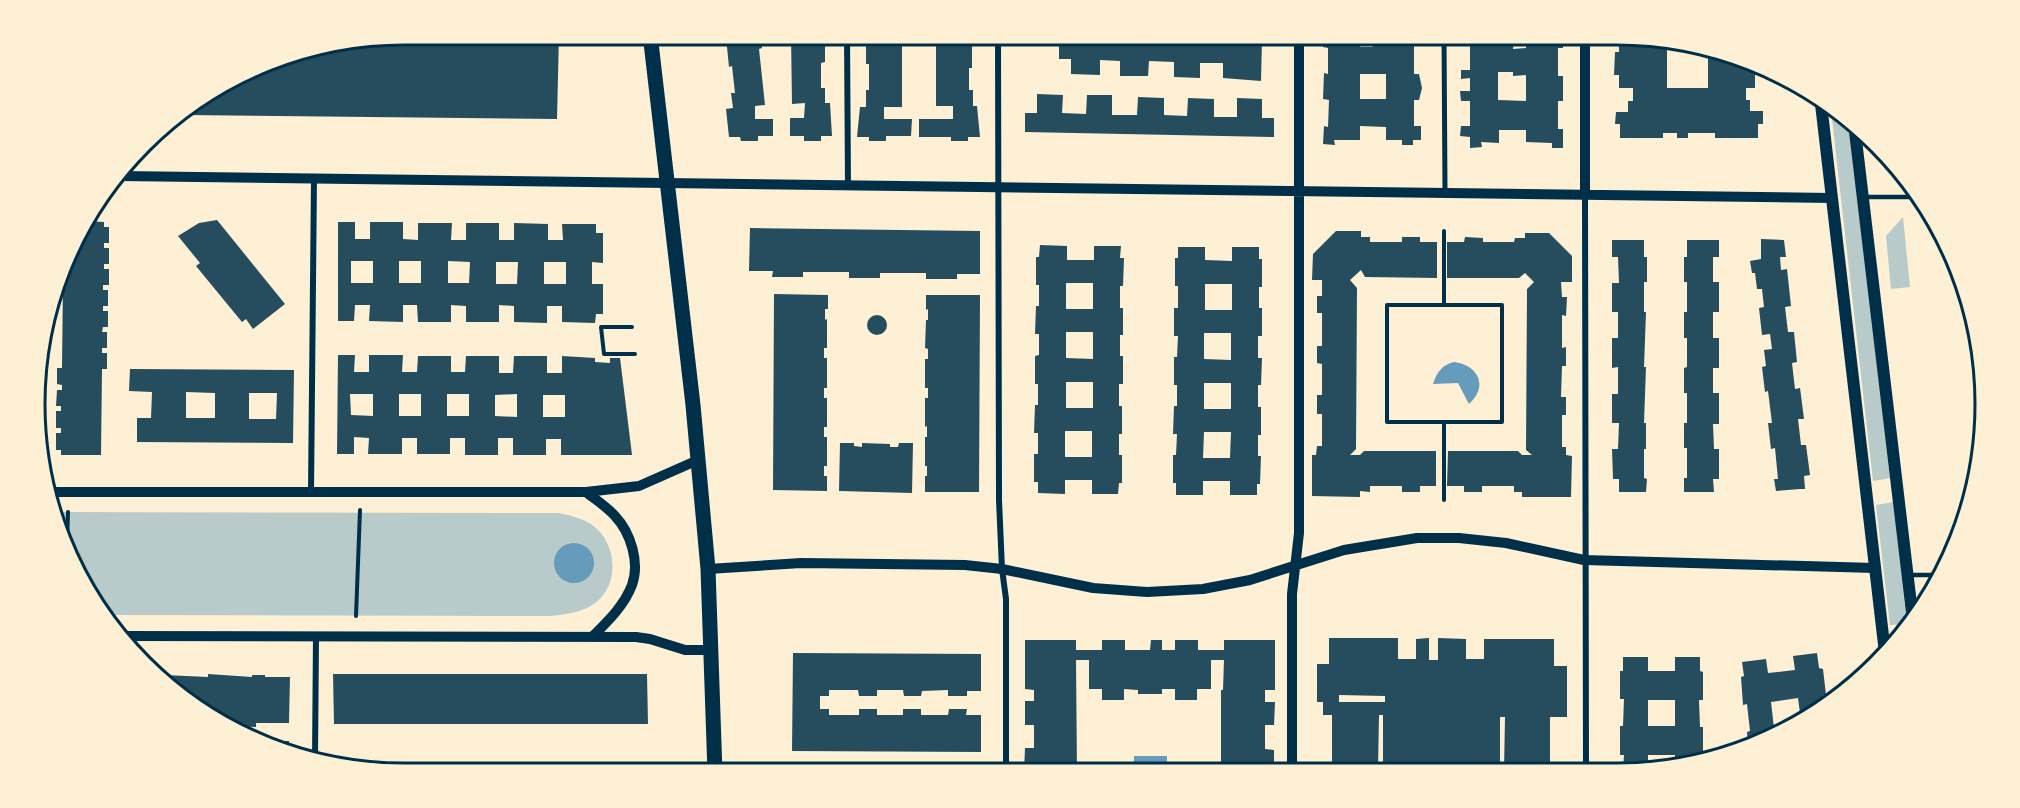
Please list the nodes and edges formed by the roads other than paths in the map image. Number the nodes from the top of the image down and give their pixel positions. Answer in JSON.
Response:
{"nodes":[{"id":1,"x":651,"y":45,"type":"edge"},
{"id":2,"x":847,"y":45,"type":"edge"},
{"id":3,"x":998,"y":45,"type":"edge"},
{"id":4,"x":1299,"y":45,"type":"edge"},
{"id":5,"x":1444,"y":45,"type":"edge"},
{"id":6,"x":1585,"y":45,"type":"edge"},
{"id":7,"x":1822,"y":110,"type":"edge"},
{"id":8,"x":1856,"y":137,"type":"edge"},
{"id":9,"x":126,"y":176,"type":"edge"},
{"id":10,"x":314,"y":178,"type":"junction"},
{"id":11,"x":667,"y":184,"type":"junction"},
{"id":12,"x":848,"y":186,"type":"junction"},
{"id":13,"x":998,"y":187,"type":"junction"},
{"id":14,"x":1299,"y":191,"type":"junction"},
{"id":15,"x":1445,"y":192,"type":"junction"},
{"id":16,"x":1585,"y":194,"type":"junction"},
{"id":17,"x":1863,"y":196,"type":"junction"},
{"id":18,"x":1909,"y":197,"type":"edge"},
{"id":19,"x":1832,"y":198,"type":"junction"},
{"id":20,"x":698,"y":460,"type":"junction"},
{"id":21,"x":56,"y":492,"type":"edge"},
{"id":22,"x":311,"y":492,"type":"junction"},
{"id":23,"x":586,"y":492,"type":"junction"},
{"id":24,"x":1584,"y":560,"type":"junction"},
{"id":25,"x":1296,"y":566,"type":"junction"},
{"id":26,"x":1875,"y":568,"type":"junction"},
{"id":27,"x":708,"y":569,"type":"junction"},
{"id":28,"x":1002,"y":569,"type":"junction"},
{"id":29,"x":1908,"y":575,"type":"junction"},
{"id":30,"x":1932,"y":575,"type":"edge"},
{"id":31,"x":1911,"y":607,"type":"edge"},
{"id":32,"x":130,"y":636,"type":"edge"},
{"id":33,"x":316,"y":636,"type":"junction"},
{"id":34,"x":592,"y":637,"type":"junction"},
{"id":35,"x":1884,"y":643,"type":"edge"},
{"id":36,"x":711,"y":650,"type":"junction"},
{"id":37,"x":315,"y":752,"type":"edge"},
{"id":38,"x":715,"y":763,"type":"edge"},
{"id":39,"x":1006,"y":763,"type":"edge"},
{"id":40,"x":1292,"y":763,"type":"edge"},
{"id":41,"x":1586,"y":763,"type":"edge"}],
"edges":[{"from":1,"to":11,"type":"main road"},
{"from":2,"to":12,"type":"street"},
{"from":3,"to":13,"type":"street"},
{"from":4,"to":14,"type":"street"},
{"from":5,"to":15,"type":"street"},
{"from":6,"to":16,"type":"street"},
{"from":7,"to":19,"type":"main road"},
{"from":8,"to":17,"type":"main road"},
{"from":9,"to":10,"type":"street"},
{"from":10,"to":11,"type":"street"},
{"from":10,"to":22,"type":"street"},
{"from":11,"to":12,"type":"street"},
{"from":11,"to":20,"type":"main road"},
{"from":12,"to":13,"type":"street"},
{"from":13,"to":14,"type":"street"},
{"from":13,"to":28,"type":"street"},
{"from":14,"to":15,"type":"street"},
{"from":14,"to":25,"type":"street"},
{"from":15,"to":16,"type":"street"},
{"from":16,"to":19,"type":"street"},
{"from":16,"to":24,"type":"street"},
{"from":17,"to":18,"type":"lane"},
{"from":17,"to":29,"type":"main road"},
{"from":19,"to":26,"type":"main road"},
{"from":20,"to":23,"type":"street"},
{"from":20,"to":27,"type":"main road"},
{"from":21,"to":22,"type":"street"},
{"from":22,"to":23,"type":"street"},
{"from":23,"to":34,"type":"street"},
{"from":24,"to":25,"type":"street"},
{"from":24,"to":26,"type":"street"},
{"from":24,"to":41,"type":"street"},
{"from":25,"to":28,"type":"street"},
{"from":25,"to":40,"type":"street"},
{"from":26,"to":35,"type":"main road"},
{"from":27,"to":28,"type":"street"},
{"from":27,"to":36,"type":"main road"},
{"from":28,"to":39,"type":"street"},
{"from":29,"to":30,"type":"lane"},
{"from":29,"to":31,"type":"main road"},
{"from":32,"to":33,"type":"street"},
{"from":33,"to":34,"type":"street"},
{"from":33,"to":37,"type":"street"},
{"from":34,"to":36,"type":"street"},
{"from":36,"to":38,"type":"main road"}]}
